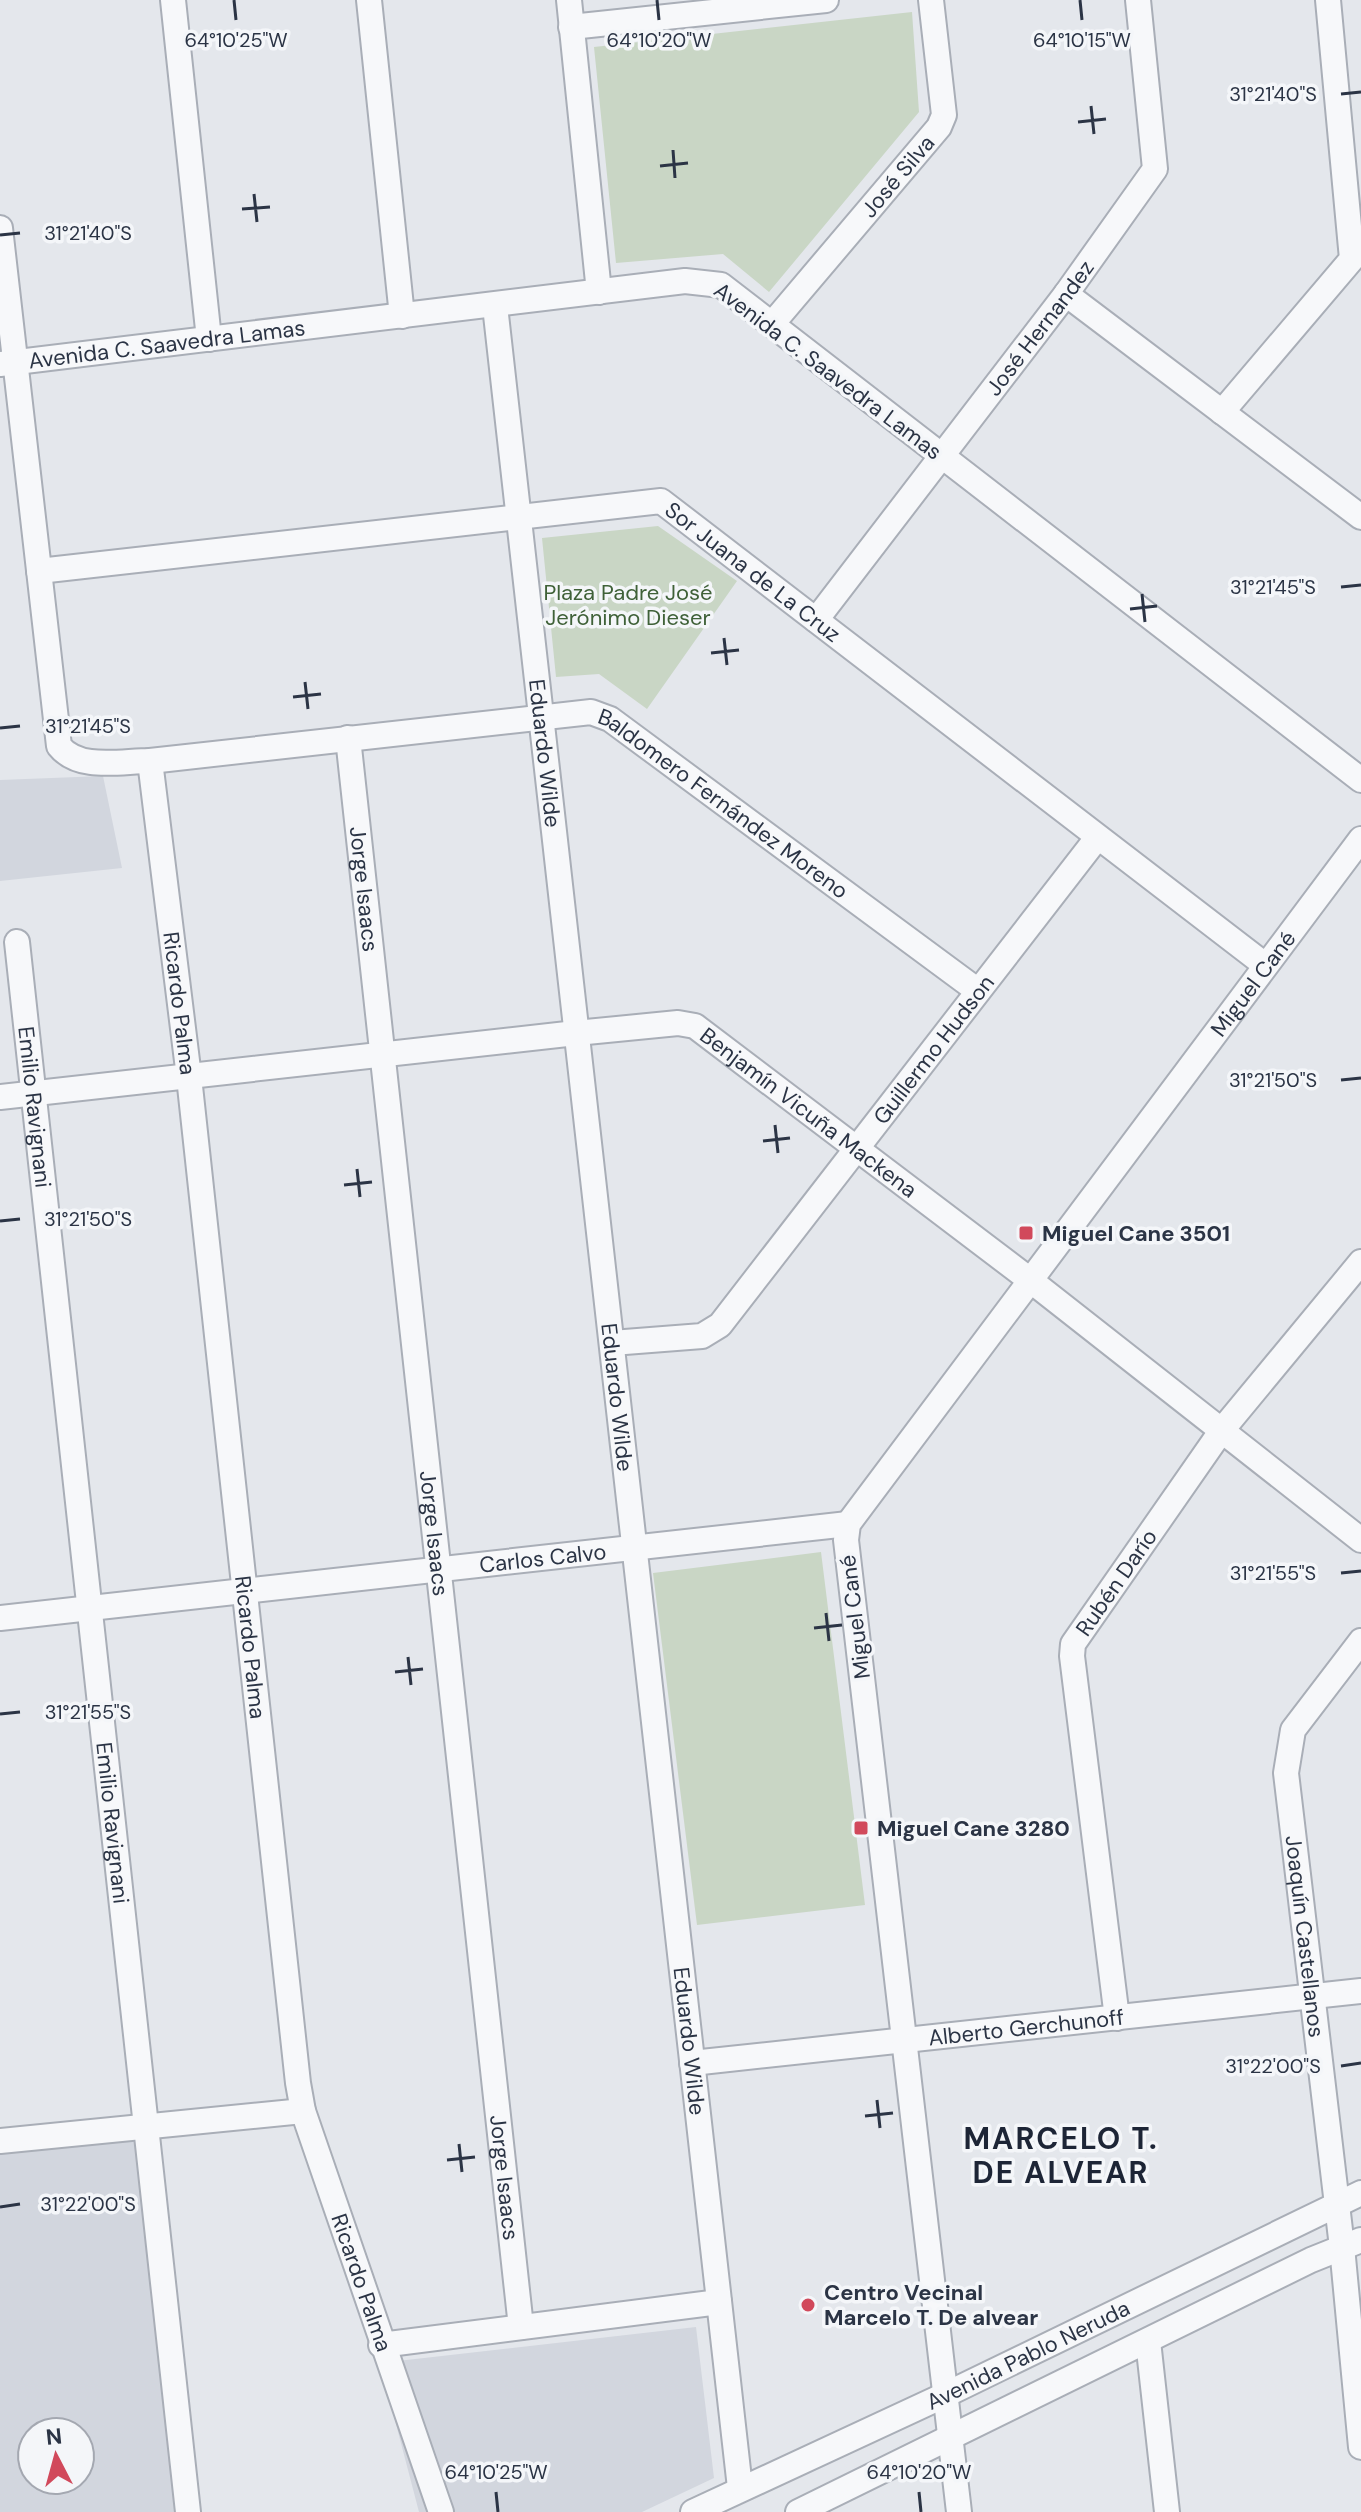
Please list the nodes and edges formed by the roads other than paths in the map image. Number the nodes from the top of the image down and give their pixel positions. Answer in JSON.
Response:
{"nodes":[{"id":1,"x":173,"y":0,"type":"edge"},
{"id":2,"x":369,"y":0,"type":"edge"},
{"id":3,"x":569,"y":0,"type":"edge"},
{"id":4,"x":826,"y":0,"type":"edge"},
{"id":5,"x":931,"y":0,"type":"edge"},
{"id":6,"x":1138,"y":0,"type":"edge"},
{"id":7,"x":1328,"y":0,"type":"edge"},
{"id":8,"x":571,"y":27,"type":"junction"},
{"id":9,"x":1351,"y":132,"type":"edge"},
{"id":10,"x":0,"y":228,"type":"edge"},
{"id":11,"x":1356,"y":263,"type":"edge"},
{"id":12,"x":599,"y":292,"type":"junction"},
{"id":13,"x":1066,"y":294,"type":"junction"},
{"id":14,"x":495,"y":306,"type":"junction"},
{"id":15,"x":402,"y":316,"type":"junction"},
{"id":16,"x":772,"y":324,"type":"junction"},
{"id":17,"x":209,"y":339,"type":"junction"},
{"id":18,"x":7,"y":364,"type":"edge"},
{"id":19,"x":1222,"y":412,"type":"junction"},
{"id":20,"x":940,"y":455,"type":"junction"},
{"id":21,"x":1361,"y":517,"type":"edge"},
{"id":22,"x":521,"y":518,"type":"junction"},
{"id":23,"x":39,"y":571,"type":"junction"},
{"id":24,"x":816,"y":620,"type":"junction"},
{"id":25,"x":542,"y":716,"type":"junction"},
{"id":26,"x":348,"y":738,"type":"junction"},
{"id":27,"x":150,"y":761,"type":"junction"},
{"id":28,"x":1361,"y":780,"type":"edge"},
{"id":29,"x":1097,"y":838,"type":"junction"},
{"id":30,"x":1361,"y":839,"type":"edge"},
{"id":31,"x":17,"y":942,"type":"dead end"},
{"id":32,"x":1265,"y":965,"type":"junction"},
{"id":33,"x":978,"y":991,"type":"junction"},
{"id":34,"x":576,"y":1033,"type":"junction"},
{"id":35,"x":382,"y":1056,"type":"junction"},
{"id":36,"x":189,"y":1077,"type":"junction"},
{"id":37,"x":35,"y":1093,"type":"junction"},
{"id":38,"x":0,"y":1097,"type":"edge"},
{"id":39,"x":856,"y":1147,"type":"junction"},
{"id":40,"x":1356,"y":1279,"type":"edge"},
{"id":41,"x":1030,"y":1280,"type":"junction"},
{"id":42,"x":612,"y":1343,"type":"junction"},
{"id":43,"x":1222,"y":1430,"type":"junction"},
{"id":44,"x":848,"y":1524,"type":"junction"},
{"id":45,"x":1361,"y":1540,"type":"edge"},
{"id":46,"x":634,"y":1550,"type":"junction"},
{"id":47,"x":438,"y":1569,"type":"junction"},
{"id":48,"x":245,"y":1591,"type":"junction"},
{"id":49,"x":91,"y":1608,"type":"junction"},
{"id":50,"x":0,"y":1618,"type":"edge"},
{"id":51,"x":1361,"y":1641,"type":"edge"},
{"id":52,"x":1361,"y":1991,"type":"edge"},
{"id":53,"x":1311,"y":1997,"type":"junction"},
{"id":54,"x":1117,"y":2018,"type":"junction"},
{"id":55,"x":905,"y":2041,"type":"junction"},
{"id":56,"x":692,"y":2063,"type":"junction"},
{"id":57,"x":303,"y":2111,"type":"junction"},
{"id":58,"x":147,"y":2126,"type":"junction"},
{"id":59,"x":0,"y":2141,"type":"edge"},
{"id":60,"x":1361,"y":2193,"type":"edge"},
{"id":61,"x":1337,"y":2203,"type":"junction"},
{"id":62,"x":1351,"y":2244,"type":"edge"},
{"id":63,"x":719,"y":2302,"type":"junction"},
{"id":64,"x":521,"y":2327,"type":"junction"},
{"id":65,"x":1148,"y":2341,"type":"junction"},
{"id":66,"x":381,"y":2345,"type":"junction"},
{"id":67,"x":945,"y":2395,"type":"junction"},
{"id":68,"x":950,"y":2436,"type":"junction"},
{"id":69,"x":1361,"y":2446,"type":"edge"},
{"id":70,"x":740,"y":2488,"type":"junction"},
{"id":71,"x":188,"y":2512,"type":"edge"},
{"id":72,"x":441,"y":2512,"type":"edge"},
{"id":73,"x":693,"y":2512,"type":"edge"},
{"id":74,"x":798,"y":2512,"type":"edge"},
{"id":75,"x":959,"y":2512,"type":"edge"},
{"id":76,"x":1167,"y":2512,"type":"edge"}],
"edges":[{"from":1,"to":17,"type":"street"},
{"from":2,"to":15,"type":"street"},
{"from":3,"to":8,"type":"street"},
{"from":4,"to":8,"type":"street"},
{"from":5,"to":16,"type":"street","name":"José Silva"},
{"from":6,"to":13,"type":"street","name":"José Hernandez"},
{"from":7,"to":9,"type":"street"},
{"from":8,"to":12,"type":"street"},
{"from":9,"to":11,"type":"street"},
{"from":10,"to":18,"type":"street"},
{"from":11,"to":19,"type":"street"},
{"from":12,"to":14,"type":"street","name":"Avenida C. Saavedra Lamas"},
{"from":12,"to":16,"type":"street","name":"Avenida C. Saavedra Lamas"},
{"from":13,"to":19,"type":"street"},
{"from":13,"to":20,"type":"street","name":"José Hernandez"},
{"from":14,"to":15,"type":"street","name":"Avenida C. Saavedra Lamas"},
{"from":14,"to":22,"type":"street","name":"Eduardo Wilde"},
{"from":15,"to":17,"type":"street","name":"Avenida C. Saavedra Lamas"},
{"from":16,"to":20,"type":"street","name":"Avenida C. Saavedra Lamas"},
{"from":17,"to":18,"type":"street","name":"Avenida C. Saavedra Lamas"},
{"from":18,"to":23,"type":"street"},
{"from":19,"to":21,"type":"street"},
{"from":20,"to":24,"type":"street","name":"José Hernandez"},
{"from":20,"to":28,"type":"street","name":"Avenida C. Saavedra Lamas"},
{"from":22,"to":23,"type":"street","name":"Sor Juana de La Cruz"},
{"from":22,"to":24,"type":"street","name":"Sor Juana de La Cruz"},
{"from":22,"to":25,"type":"street","name":"Eduardo Wilde"},
{"from":23,"to":27,"type":"street","name":"Baldomero Fernández Moreno"},
{"from":24,"to":29,"type":"street","name":"Sor Juana de La Cruz"},
{"from":25,"to":26,"type":"street","name":"Baldomero Fernández Moreno"},
{"from":25,"to":33,"type":"street","name":"Baldomero Fernández Moreno"},
{"from":25,"to":34,"type":"street","name":"Eduardo Wilde"},
{"from":26,"to":27,"type":"street","name":"Baldomero Fernández Moreno"},
{"from":26,"to":35,"type":"street","name":"Jorge Isaacs"},
{"from":27,"to":36,"type":"street","name":"Ricardo Palma"},
{"from":29,"to":32,"type":"street","name":"Sor Juana de La Cruz"},
{"from":29,"to":33,"type":"street","name":"Guillermo Hudson"},
{"from":30,"to":32,"type":"street","name":"Miguel Cané"},
{"from":31,"to":37,"type":"street","name":"Emilio Ravignani"},
{"from":32,"to":41,"type":"street","name":"Miguel Cané"},
{"from":33,"to":39,"type":"street","name":"Guillermo Hudson"},
{"from":34,"to":35,"type":"street","name":"Benjamín Vicuña Mackena"},
{"from":34,"to":39,"type":"street","name":"Benjamín Vicuña Mackena"},
{"from":34,"to":42,"type":"street","name":"Eduardo Wilde"},
{"from":35,"to":36,"type":"street","name":"Benjamín Vicuña Mackena"},
{"from":35,"to":47,"type":"street","name":"Jorge Isaacs"},
{"from":36,"to":37,"type":"street","name":"Benjamín Vicuña Mackena"},
{"from":36,"to":48,"type":"street","name":"Ricardo Palma"},
{"from":37,"to":38,"type":"street","name":"Benjamín Vicuña Mackena"},
{"from":37,"to":49,"type":"street","name":"Emilio Ravignani"},
{"from":39,"to":41,"type":"street","name":"Benjamín Vicuña Mackena"},
{"from":39,"to":42,"type":"street","name":"Guillermo Hudson"},
{"from":40,"to":43,"type":"street","name":"Rubén Darío"},
{"from":41,"to":43,"type":"street","name":"Benjamín Vicuña Mackena"},
{"from":41,"to":44,"type":"street","name":"Miguel Cané"},
{"from":42,"to":46,"type":"street","name":"Eduardo Wilde"},
{"from":43,"to":45,"type":"street","name":"Benjamín Vicuña Mackena"},
{"from":43,"to":54,"type":"street","name":"Rubén Darío"},
{"from":44,"to":46,"type":"street","name":"Carlos Calvo"},
{"from":44,"to":55,"type":"street","name":"Miguel Cané"},
{"from":46,"to":47,"type":"street","name":"Carlos Calvo"},
{"from":46,"to":56,"type":"street","name":"Eduardo Wilde"},
{"from":47,"to":48,"type":"street","name":"Carlos Calvo"},
{"from":47,"to":64,"type":"street","name":"Jorge Isaacs"},
{"from":48,"to":49,"type":"street","name":"Carlos Calvo"},
{"from":48,"to":57,"type":"street","name":"Ricardo Palma"},
{"from":49,"to":50,"type":"street","name":"Carlos Calvo"},
{"from":49,"to":58,"type":"street","name":"Emilio Ravignani"},
{"from":51,"to":53,"type":"street","name":"Joaquín Castellanos"},
{"from":52,"to":53,"type":"street","name":"Alberto Gerchunoff"},
{"from":53,"to":54,"type":"street","name":"Alberto Gerchunoff"},
{"from":53,"to":61,"type":"street","name":"Joaquín Castellanos"},
{"from":54,"to":55,"type":"street","name":"Alberto Gerchunoff"},
{"from":55,"to":56,"type":"street","name":"Alberto Gerchunoff"},
{"from":55,"to":67,"type":"street","name":"Miguel Cané"},
{"from":56,"to":63,"type":"street","name":"Eduardo Wilde"},
{"from":57,"to":58,"type":"street"},
{"from":57,"to":66,"type":"street","name":"Ricardo Palma"},
{"from":58,"to":59,"type":"street"},
{"from":58,"to":71,"type":"street","name":"Emilio Ravignani"},
{"from":60,"to":61,"type":"street","name":"Avenida Pablo Neruda"},
{"from":61,"to":62,"type":"street","name":"Joaquín Castellanos"},
{"from":61,"to":67,"type":"street","name":"Avenida Pablo Neruda"},
{"from":62,"to":65,"type":"street","name":"Avenida Pablo Neruda"},
{"from":62,"to":69,"type":"street","name":"Joaquín Castellanos"},
{"from":63,"to":64,"type":"street"},
{"from":63,"to":70,"type":"street","name":"Eduardo Wilde"},
{"from":64,"to":66,"type":"street"},
{"from":65,"to":68,"type":"street","name":"Avenida Pablo Neruda"},
{"from":65,"to":76,"type":"street"},
{"from":66,"to":72,"type":"street","name":"Ricardo Palma"},
{"from":67,"to":68,"type":"street","name":"Miguel Cané"},
{"from":67,"to":70,"type":"street","name":"Avenida Pablo Neruda"},
{"from":68,"to":74,"type":"street","name":"Avenida Pablo Neruda"},
{"from":68,"to":75,"type":"street","name":"Miguel Cané"},
{"from":70,"to":73,"type":"street","name":"Avenida Pablo Neruda"}]}
